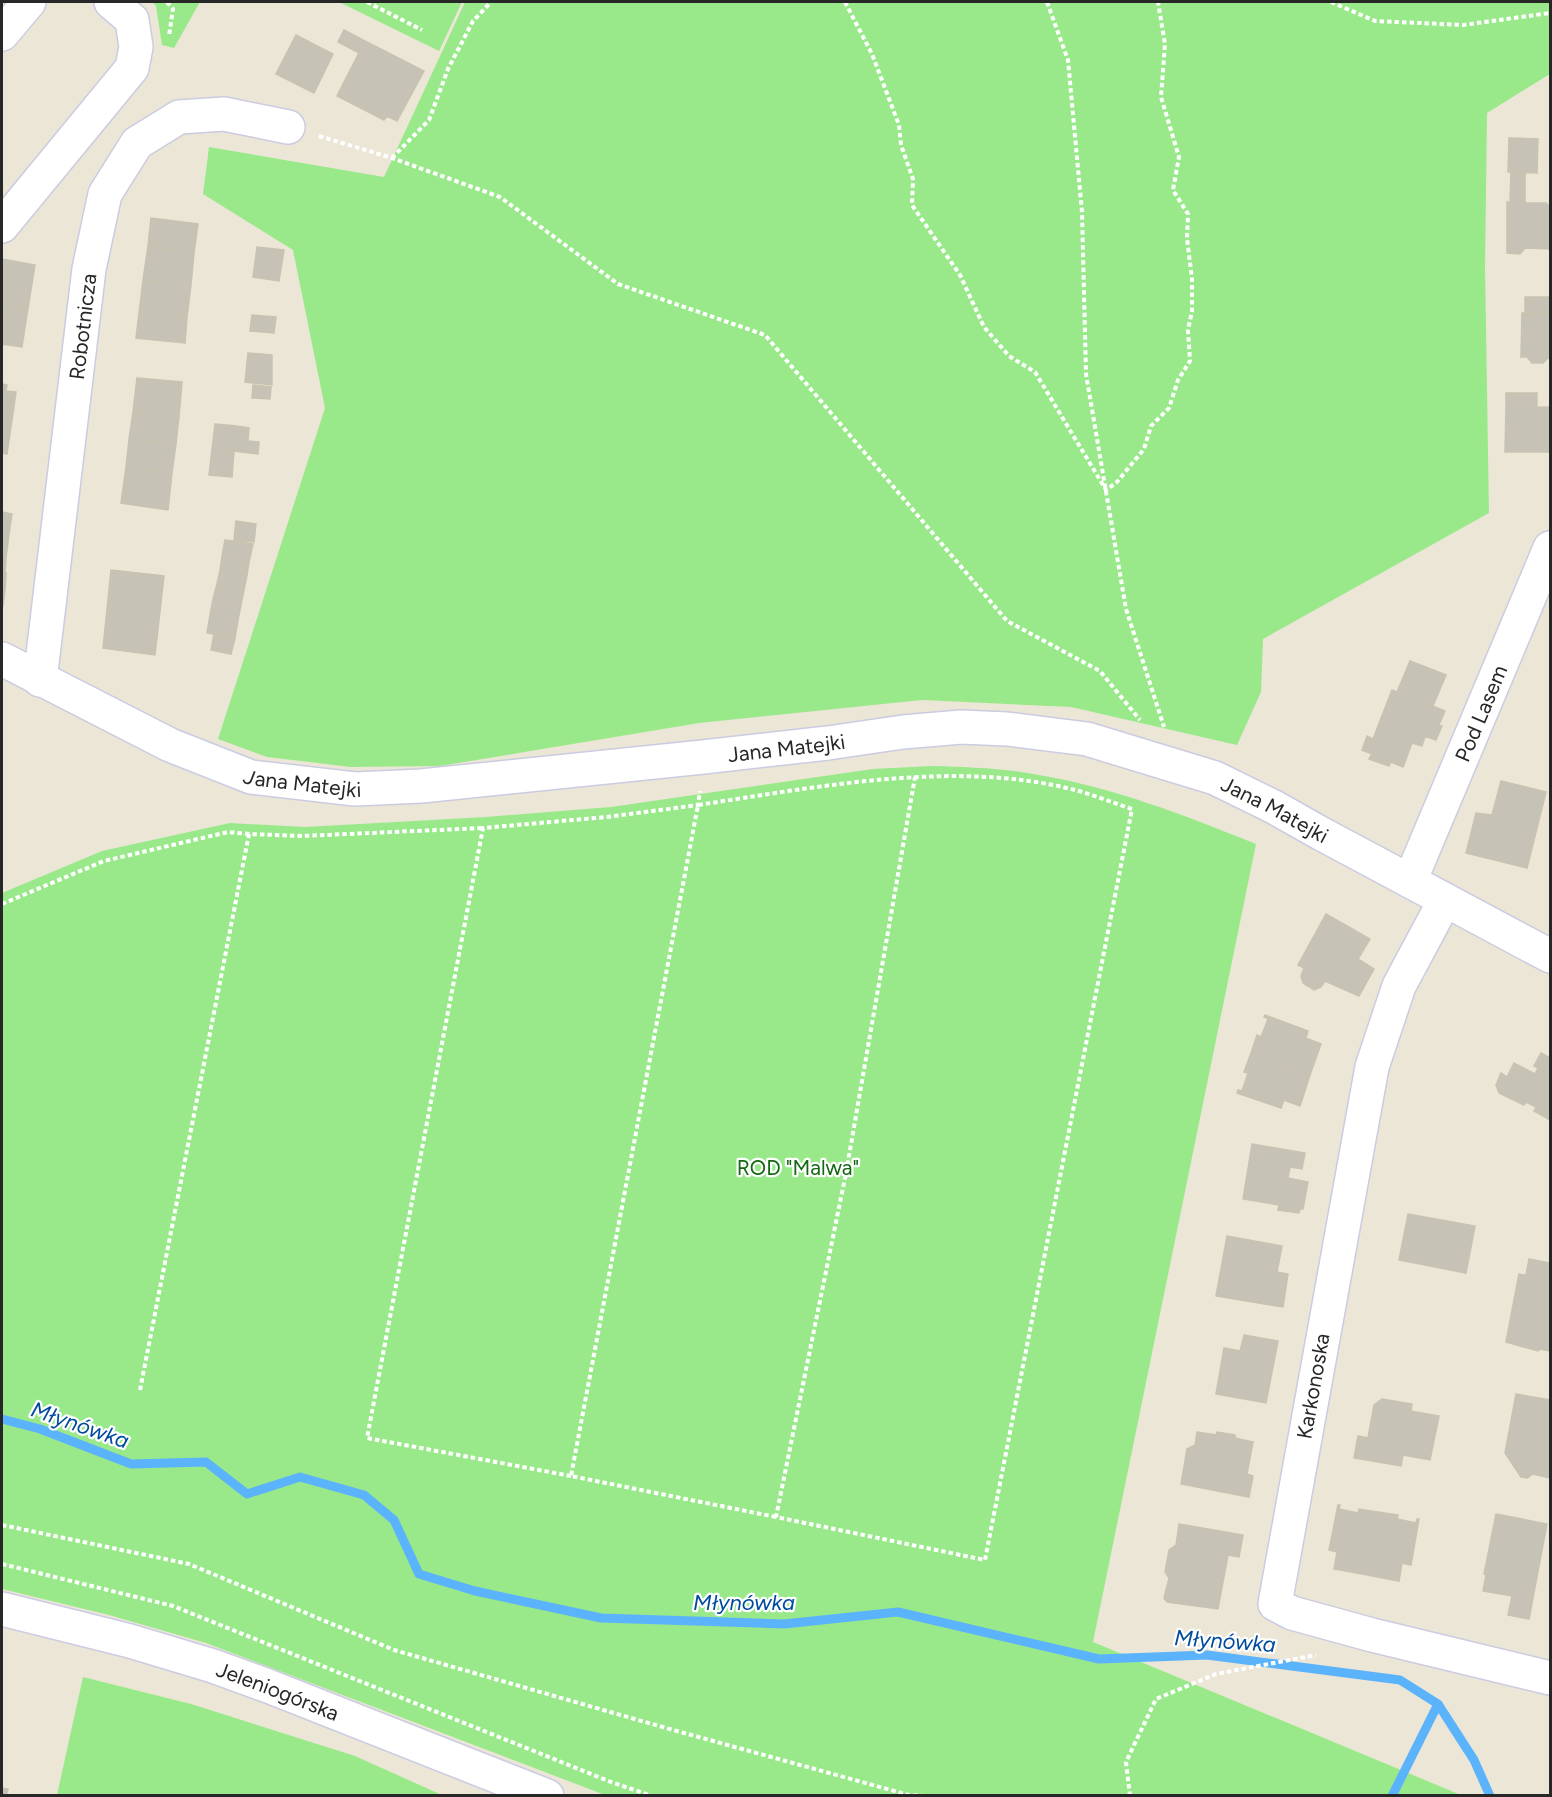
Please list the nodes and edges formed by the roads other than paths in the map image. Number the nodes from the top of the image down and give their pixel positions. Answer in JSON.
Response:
{"nodes":[{"id":1,"x":28,"y":2,"type":"edge"},
{"id":2,"x":111,"y":2,"type":"edge"},
{"id":3,"x":2,"y":34,"type":"edge"},
{"id":4,"x":288,"y":127,"type":"road end"},
{"id":5,"x":2,"y":226,"type":"edge"},
{"id":6,"x":1551,"y":548,"type":"edge"},
{"id":7,"x":2,"y":659,"type":"edge"},
{"id":8,"x":40,"y":680,"type":"junction"},
{"id":9,"x":1410,"y":881,"type":"junction"},
{"id":10,"x":1445,"y":900,"type":"junction"},
{"id":11,"x":1551,"y":956,"type":"edge"},
{"id":12,"x":2,"y":1609,"type":"edge"},
{"id":13,"x":1551,"y":1678,"type":"edge"},
{"id":14,"x":547,"y":1796,"type":"edge"}],
"edges":[{"from":1,"to":3,"type":"street"},
{"from":2,"to":5,"type":"street"},
{"from":4,"to":8,"type":"street","name":"Robotnicza"},
{"from":6,"to":9,"type":"street","name":"Pod Lasem"},
{"from":7,"to":8,"type":"street","name":"Jana Matejki"},
{"from":8,"to":9,"type":"street","name":"Jana Matejki"},
{"from":9,"to":10,"type":"street","name":"Jana Matejki"},
{"from":10,"to":11,"type":"street","name":"Jana Matejki"},
{"from":10,"to":13,"type":"street","name":"Karkonoska"},
{"from":12,"to":14,"type":"street","name":"Jeleniogórska"}]}
